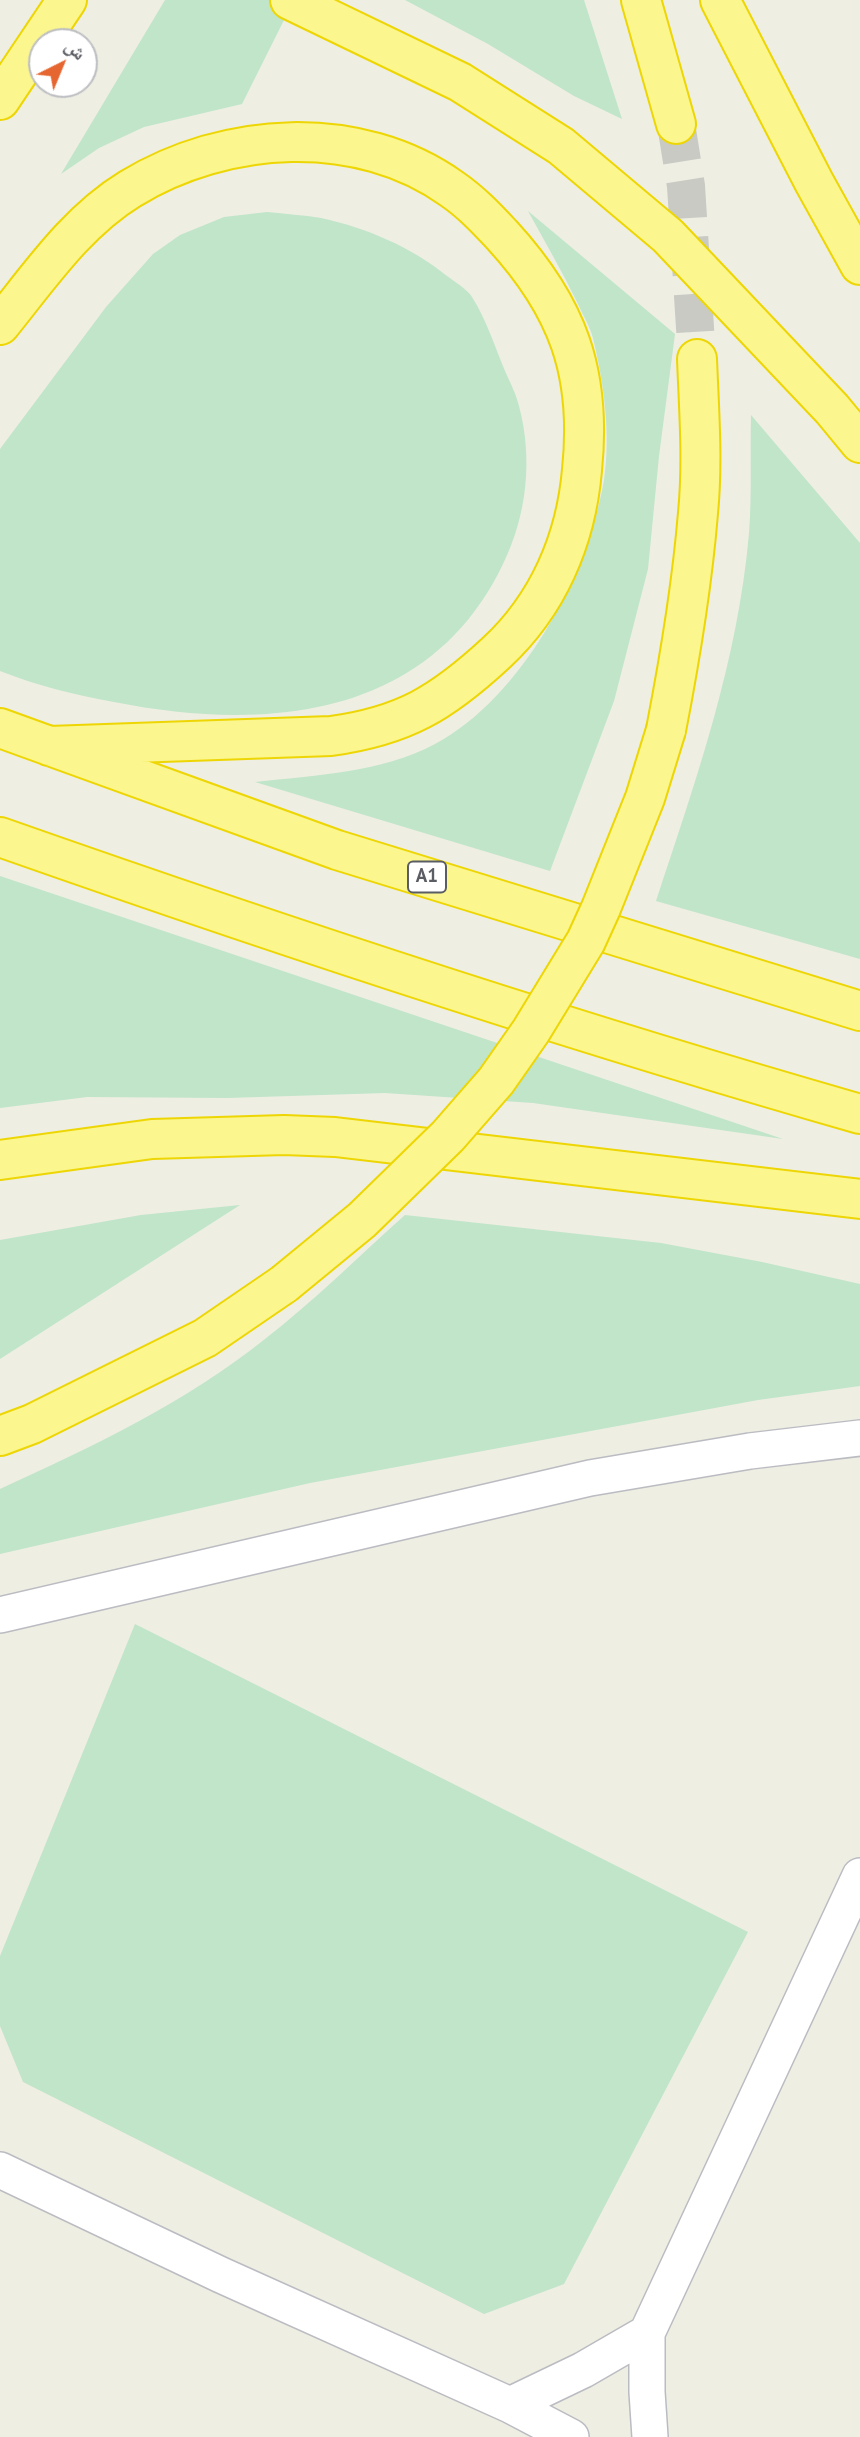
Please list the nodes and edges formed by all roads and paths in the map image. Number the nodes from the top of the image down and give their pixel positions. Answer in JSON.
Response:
{"nodes":[{"id":1,"x":67,"y":0,"type":"edge"},
{"id":2,"x":290,"y":0,"type":"edge"},
{"id":3,"x":640,"y":0,"type":"edge"},
{"id":4,"x":720,"y":0,"type":"edge"},
{"id":5,"x":0,"y":100,"type":"edge"},
{"id":6,"x":676,"y":124,"type":"tunnel mouth"},
{"id":7,"x":860,"y":265,"type":"edge"},
{"id":8,"x":0,"y":325,"type":"edge"},
{"id":9,"x":697,"y":359,"type":"tunnel mouth"},
{"id":10,"x":860,"y":443,"type":"edge"},
{"id":11,"x":0,"y":728,"type":"edge"},
{"id":12,"x":50,"y":746,"type":"junction"},
{"id":13,"x":0,"y":837,"type":"edge"},
{"id":14,"x":860,"y":1010,"type":"edge"},
{"id":15,"x":860,"y":1114,"type":"edge"},
{"id":16,"x":0,"y":1160,"type":"edge"},
{"id":17,"x":860,"y":1199,"type":"edge"},
{"id":18,"x":0,"y":1436,"type":"edge"},
{"id":19,"x":860,"y":1438,"type":"edge"},
{"id":20,"x":0,"y":1615,"type":"edge"},
{"id":21,"x":860,"y":1876,"type":"edge"},
{"id":22,"x":0,"y":2170,"type":"edge"},
{"id":23,"x":647,"y":2333,"type":"junction"},
{"id":24,"x":510,"y":2405,"type":"junction"},
{"id":25,"x":571,"y":2437,"type":"edge"},
{"id":26,"x":650,"y":2437,"type":"edge"}],
"edges":[{"from":1,"to":5,"type":"highway"},
{"from":2,"to":10,"type":"highway"},
{"from":3,"to":6,"type":"highway"},
{"from":4,"to":7,"type":"highway"},
{"from":8,"to":12,"type":"highway"},
{"from":9,"to":18,"type":"highway","bridge":true},
{"from":11,"to":12,"type":"highway","number":"A1"},
{"from":12,"to":14,"type":"highway","number":"A1"},
{"from":13,"to":15,"type":"highway"},
{"from":16,"to":17,"type":"highway"},
{"from":19,"to":20,"type":"street"},
{"from":21,"to":23,"type":"street"},
{"from":22,"to":24,"type":"street"},
{"from":23,"to":24,"type":"street"},
{"from":23,"to":26,"type":"street"},
{"from":24,"to":25,"type":"street"}]}
